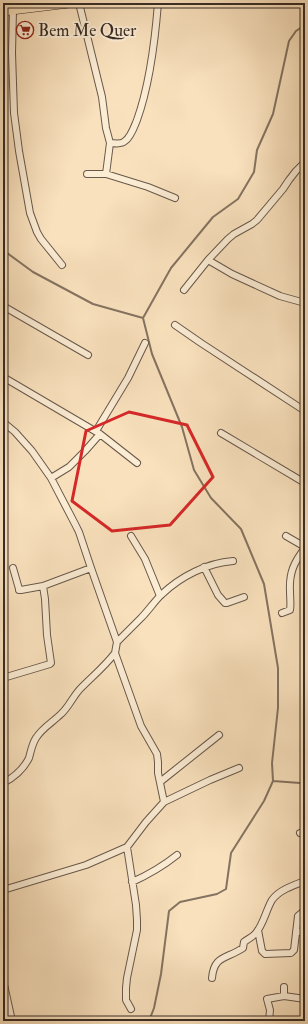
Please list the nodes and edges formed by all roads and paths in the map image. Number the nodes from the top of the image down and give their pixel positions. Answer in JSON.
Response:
{"nodes":[{"id":1,"x":69,"y":3,"type":"edge"},
{"id":2,"x":79,"y":3,"type":"edge"},
{"id":3,"x":158,"y":3,"type":"edge"},
{"id":4,"x":13,"y":10,"type":"junction"},
{"id":5,"x":3,"y":11,"type":"edge"},
{"id":6,"x":110,"y":143,"type":"junction"},
{"id":7,"x":305,"y":162,"type":"edge"},
{"id":8,"x":87,"y":174,"type":"dead end"},
{"id":9,"x":106,"y":174,"type":"junction"},
{"id":10,"x":175,"y":198,"type":"dead end"},
{"id":11,"x":208,"y":260,"type":"junction"},
{"id":12,"x":62,"y":265,"type":"dead end"},
{"id":13,"x":184,"y":290,"type":"dead end"},
{"id":14,"x":305,"y":303,"type":"edge"},
{"id":15,"x":3,"y":306,"type":"edge"},
{"id":16,"x":175,"y":325,"type":"dead end"},
{"id":17,"x":145,"y":343,"type":"dead end"},
{"id":18,"x":88,"y":355,"type":"dead end"},
{"id":19,"x":3,"y":377,"type":"edge"},
{"id":20,"x":305,"y":411,"type":"edge"},
{"id":21,"x":3,"y":422,"type":"edge"},
{"id":22,"x":98,"y":433,"type":"junction"},
{"id":23,"x":221,"y":433,"type":"dead end"},
{"id":24,"x":137,"y":463,"type":"dead end"},
{"id":25,"x":51,"y":478,"type":"junction"},
{"id":26,"x":305,"y":483,"type":"edge"},
{"id":27,"x":131,"y":536,"type":"dead end"},
{"id":28,"x":286,"y":536,"type":"dead end"},
{"id":29,"x":305,"y":548,"type":"edge"},
{"id":30,"x":233,"y":561,"type":"dead end"},
{"id":31,"x":204,"y":567,"type":"junction"},
{"id":32,"x":12,"y":568,"type":"dead end"},
{"id":33,"x":91,"y":568,"type":"junction"},
{"id":34,"x":43,"y":586,"type":"junction"},
{"id":35,"x":160,"y":596,"type":"junction"},
{"id":36,"x":244,"y":597,"type":"dead end"},
{"id":37,"x":282,"y":613,"type":"dead end"},
{"id":38,"x":117,"y":642,"type":"junction"},
{"id":39,"x":115,"y":653,"type":"junction"},
{"id":40,"x":3,"y":678,"type":"edge"},
{"id":41,"x":219,"y":735,"type":"dead end"},
{"id":42,"x":240,"y":768,"type":"dead end"},
{"id":43,"x":160,"y":782,"type":"junction"},
{"id":44,"x":3,"y":783,"type":"edge"},
{"id":45,"x":164,"y":802,"type":"junction"},
{"id":46,"x":127,"y":848,"type":"junction"},
{"id":47,"x":177,"y":856,"type":"dead end"},
{"id":48,"x":305,"y":881,"type":"edge"},
{"id":49,"x":132,"y":882,"type":"junction"},
{"id":50,"x":3,"y":890,"type":"edge"},
{"id":51,"x":305,"y":910,"type":"edge"},
{"id":52,"x":258,"y":930,"type":"junction"},
{"id":53,"x":296,"y":932,"type":"junction"},
{"id":54,"x":305,"y":932,"type":"edge"},
{"id":55,"x":212,"y":978,"type":"dead end"},
{"id":56,"x":3,"y":980,"type":"edge"},
{"id":57,"x":284,"y":987,"type":"dead end"},
{"id":58,"x":284,"y":996,"type":"junction"},
{"id":59,"x":305,"y":999,"type":"edge"},
{"id":60,"x":131,"y":1009,"type":"dead end"},
{"id":61,"x":12,"y":1021,"type":"edge"},
{"id":62,"x":268,"y":1021,"type":"edge"}],
"edges":[{"from":1,"to":4,"type":"main road"},
{"from":2,"to":6,"type":"street"},
{"from":3,"to":6,"type":"street"},
{"from":4,"to":5,"type":"main road"},
{"from":4,"to":12,"type":"street"},
{"from":6,"to":9,"type":"street"},
{"from":7,"to":11,"type":"street"},
{"from":8,"to":9,"type":"street"},
{"from":9,"to":10,"type":"street"},
{"from":11,"to":13,"type":"street"},
{"from":11,"to":14,"type":"street"},
{"from":15,"to":18,"type":"street"},
{"from":16,"to":20,"type":"street"},
{"from":17,"to":22,"type":"street"},
{"from":19,"to":22,"type":"street"},
{"from":21,"to":25,"type":"street"},
{"from":22,"to":24,"type":"street"},
{"from":22,"to":25,"type":"street"},
{"from":23,"to":26,"type":"street"},
{"from":25,"to":33,"type":"street"},
{"from":27,"to":35,"type":"street"},
{"from":28,"to":29,"type":"street"},
{"from":29,"to":37,"type":"street"},
{"from":30,"to":31,"type":"street"},
{"from":31,"to":35,"type":"street"},
{"from":31,"to":36,"type":"street"},
{"from":32,"to":34,"type":"street"},
{"from":33,"to":34,"type":"street"},
{"from":33,"to":38,"type":"street"},
{"from":34,"to":40,"type":"street"},
{"from":35,"to":38,"type":"street"},
{"from":38,"to":39,"type":"street"},
{"from":39,"to":43,"type":"street"},
{"from":39,"to":44,"type":"street"},
{"from":41,"to":43,"type":"street"},
{"from":42,"to":45,"type":"street"},
{"from":43,"to":45,"type":"street"},
{"from":45,"to":46,"type":"street"},
{"from":46,"to":49,"type":"street"},
{"from":46,"to":50,"type":"street"},
{"from":47,"to":49,"type":"street"},
{"from":48,"to":52,"type":"street"},
{"from":49,"to":60,"type":"street"},
{"from":51,"to":53,"type":"street"},
{"from":52,"to":53,"type":"street"},
{"from":52,"to":55,"type":"street"},
{"from":53,"to":54,"type":"street"},
{"from":56,"to":61,"type":"street"},
{"from":57,"to":58,"type":"street"},
{"from":58,"to":59,"type":"street"},
{"from":58,"to":62,"type":"street"}]}
